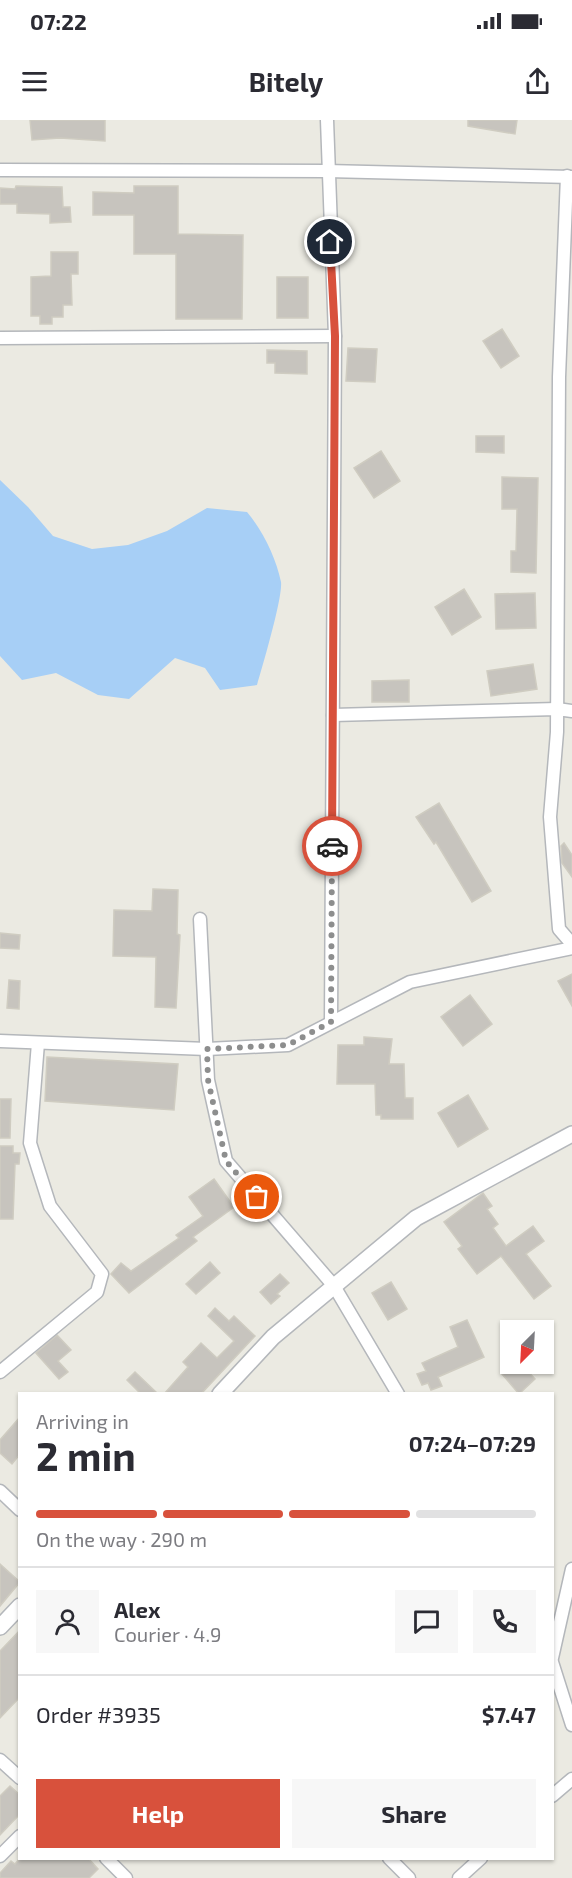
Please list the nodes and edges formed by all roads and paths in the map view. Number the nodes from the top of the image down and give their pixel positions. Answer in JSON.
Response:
{"nodes":[{"id":1,"x":327,"y":120,"type":"edge"},
{"id":2,"x":0,"y":170,"type":"edge"},
{"id":3,"x":327,"y":171,"type":"junction"},
{"id":4,"x":570,"y":176,"type":"edge"},
{"id":5,"x":335,"y":336,"type":"junction"},
{"id":6,"x":0,"y":338,"type":"edge"},
{"id":7,"x":566,"y":376,"type":"edge"},
{"id":8,"x":557,"y":709,"type":"junction"},
{"id":9,"x":572,"y":711,"type":"edge"},
{"id":10,"x":333,"y":715,"type":"junction"},
{"id":11,"x":200,"y":919,"type":"dead end"},
{"id":12,"x":572,"y":946,"type":"edge"},
{"id":13,"x":331,"y":1022,"type":"junction"},
{"id":14,"x":0,"y":1041,"type":"edge"},
{"id":15,"x":38,"y":1043,"type":"junction"},
{"id":16,"x":207,"y":1049,"type":"junction"},
{"id":17,"x":572,"y":1134,"type":"edge"},
{"id":18,"x":334,"y":1286,"type":"junction"},
{"id":19,"x":0,"y":1372,"type":"edge"},
{"id":20,"x":222,"y":1392,"type":"edge"},
{"id":21,"x":397,"y":1392,"type":"edge"},
{"id":22,"x":0,"y":1491,"type":"edge"},
{"id":23,"x":18,"y":1508,"type":"edge"},
{"id":24,"x":572,"y":1569,"type":"edge"},
{"id":25,"x":18,"y":1608,"type":"edge"},
{"id":26,"x":0,"y":1626,"type":"edge"},
{"id":27,"x":554,"y":1651,"type":"edge"},
{"id":28,"x":554,"y":1666,"type":"edge"},
{"id":29,"x":572,"y":1725,"type":"edge"},
{"id":30,"x":0,"y":1760,"type":"edge"},
{"id":31,"x":18,"y":1776,"type":"edge"},
{"id":32,"x":572,"y":1779,"type":"edge"},
{"id":33,"x":554,"y":1795,"type":"edge"},
{"id":34,"x":18,"y":1838,"type":"edge"},
{"id":35,"x":0,"y":1856,"type":"edge"},
{"id":36,"x":108,"y":1860,"type":"edge"},
{"id":37,"x":391,"y":1860,"type":"edge"},
{"id":38,"x":479,"y":1860,"type":"edge"},
{"id":39,"x":126,"y":1878,"type":"edge"},
{"id":40,"x":409,"y":1878,"type":"edge"},
{"id":41,"x":459,"y":1878,"type":"edge"}],
"edges":[{"from":1,"to":3,"type":"street"},
{"from":2,"to":3,"type":"street"},
{"from":3,"to":4,"type":"street"},
{"from":3,"to":5,"type":"street"},
{"from":4,"to":7,"type":"street"},
{"from":5,"to":6,"type":"street"},
{"from":5,"to":10,"type":"street"},
{"from":7,"to":8,"type":"street"},
{"from":8,"to":9,"type":"street"},
{"from":8,"to":10,"type":"street"},
{"from":8,"to":12,"type":"street"},
{"from":10,"to":13,"type":"street"},
{"from":11,"to":16,"type":"street"},
{"from":12,"to":13,"type":"street"},
{"from":13,"to":16,"type":"street"},
{"from":14,"to":15,"type":"street"},
{"from":15,"to":16,"type":"street"},
{"from":15,"to":19,"type":"street"},
{"from":16,"to":18,"type":"street"},
{"from":17,"to":18,"type":"street"},
{"from":18,"to":20,"type":"street"},
{"from":18,"to":21,"type":"street"},
{"from":22,"to":23,"type":"street"},
{"from":24,"to":27,"type":"street"},
{"from":25,"to":26,"type":"street"},
{"from":28,"to":29,"type":"street"},
{"from":30,"to":31,"type":"street"},
{"from":32,"to":33,"type":"street"},
{"from":34,"to":35,"type":"street"},
{"from":36,"to":39,"type":"street"},
{"from":37,"to":40,"type":"street"},
{"from":38,"to":41,"type":"street"}]}
